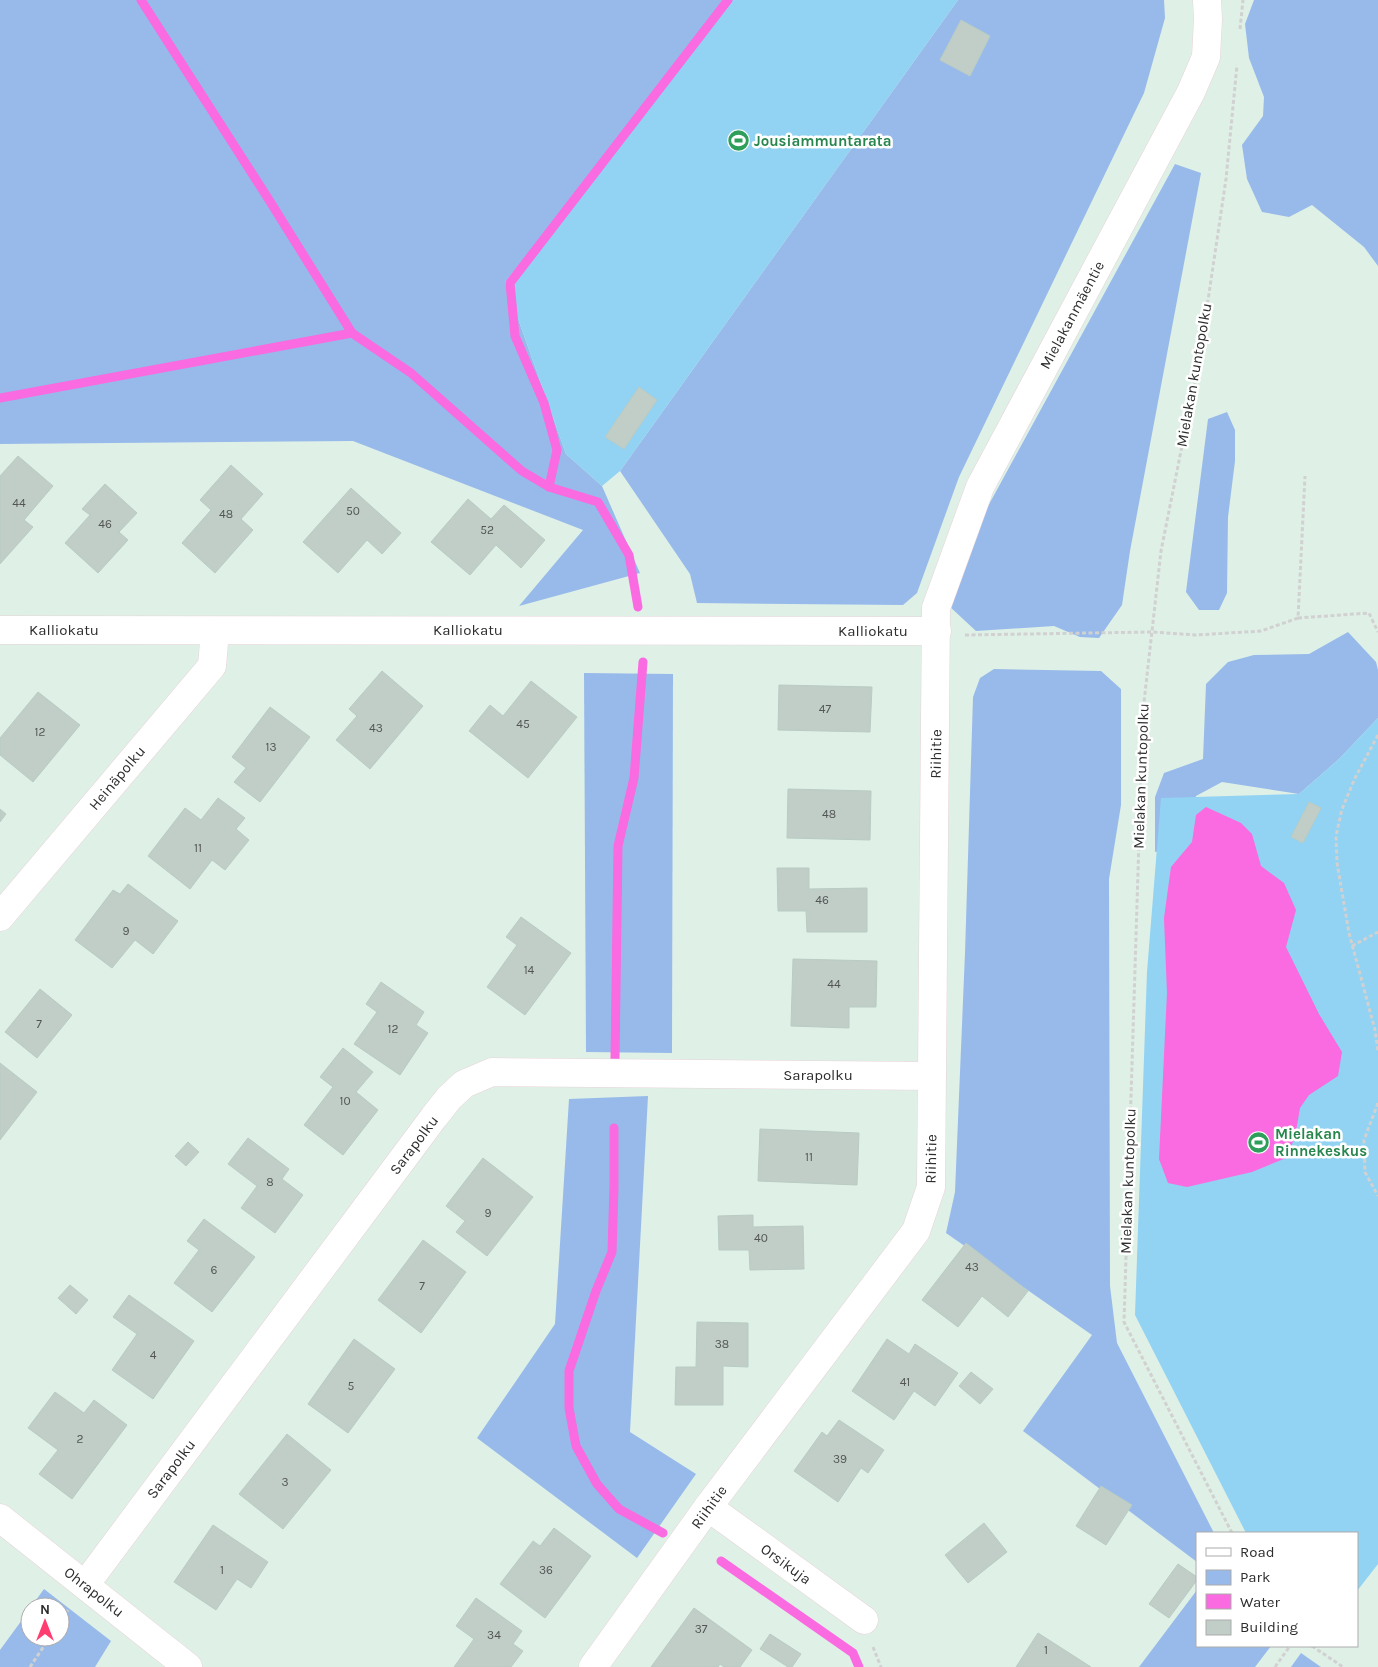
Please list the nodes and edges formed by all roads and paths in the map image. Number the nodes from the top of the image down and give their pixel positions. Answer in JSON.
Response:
{"nodes":[{"id":1,"x":1207,"y":0,"type":"edge"},
{"id":2,"x":1242,"y":0,"type":"edge"},
{"id":3,"x":1240,"y":30,"type":"dead end"},
{"id":4,"x":1237,"y":60,"type":"dead end"},
{"id":5,"x":1305,"y":476,"type":"dead end"},
{"id":6,"x":1298,"y":618,"type":"junction"},
{"id":7,"x":0,"y":630,"type":"edge"},
{"id":8,"x":215,"y":631,"type":"junction"},
{"id":9,"x":937,"y":631,"type":"junction"},
{"id":10,"x":1152,"y":632,"type":"junction"},
{"id":11,"x":1378,"y":632,"type":"edge"},
{"id":12,"x":1378,"y":735,"type":"edge"},
{"id":13,"x":0,"y":917,"type":"edge"},
{"id":14,"x":1378,"y":932,"type":"edge"},
{"id":15,"x":1352,"y":946,"type":"junction"},
{"id":16,"x":1378,"y":1051,"type":"edge"},
{"id":17,"x":932,"y":1076,"type":"junction"},
{"id":18,"x":1378,"y":1104,"type":"edge"},
{"id":19,"x":1378,"y":1196,"type":"edge"},
{"id":20,"x":708,"y":1507,"type":"junction"},
{"id":21,"x":0,"y":1518,"type":"edge"},
{"id":22,"x":1231,"y":1532,"type":"edge"},
{"id":23,"x":85,"y":1585,"type":"junction"},
{"id":24,"x":864,"y":1620,"type":"dead end"},
{"id":25,"x":43,"y":1647,"type":"edge"},
{"id":26,"x":1289,"y":1647,"type":"edge"},
{"id":27,"x":1313,"y":1647,"type":"edge"},
{"id":28,"x":30,"y":1667,"type":"edge"},
{"id":29,"x":188,"y":1667,"type":"edge"},
{"id":30,"x":593,"y":1667,"type":"edge"},
{"id":31,"x":1275,"y":1667,"type":"edge"},
{"id":32,"x":1343,"y":1667,"type":"edge"}],
"edges":[{"from":1,"to":9,"type":"street","name":"Mielakanmäentie"},
{"from":2,"to":3,"type":"path"},
{"from":4,"to":10,"type":"path","name":"Mielakan kuntopolku"},
{"from":5,"to":6,"type":"path"},
{"from":6,"to":10,"type":"path"},
{"from":6,"to":11,"type":"path"},
{"from":7,"to":8,"type":"street","name":"Kalliokatu"},
{"from":8,"to":9,"type":"street","name":"Kalliokatu"},
{"from":8,"to":13,"type":"street","name":"Heinäpolku"},
{"from":9,"to":10,"type":"path"},
{"from":9,"to":17,"type":"street","name":"Riihitie"},
{"from":10,"to":22,"type":"path","name":"Mielakan kuntopolku"},
{"from":12,"to":15,"type":"path"},
{"from":14,"to":15,"type":"path"},
{"from":15,"to":16,"type":"path"},
{"from":17,"to":20,"type":"street","name":"Riihitie"},
{"from":17,"to":23,"type":"street","name":"Sarapolku"},
{"from":18,"to":19,"type":"path"},
{"from":20,"to":24,"type":"street","name":"Orsikuja"},
{"from":20,"to":30,"type":"street","name":"Riihitie"},
{"from":21,"to":23,"type":"street","name":"Ohrapolku"},
{"from":23,"to":29,"type":"street","name":"Ohrapolku"},
{"from":25,"to":28,"type":"path"},
{"from":26,"to":31,"type":"path"},
{"from":27,"to":32,"type":"path"}]}
